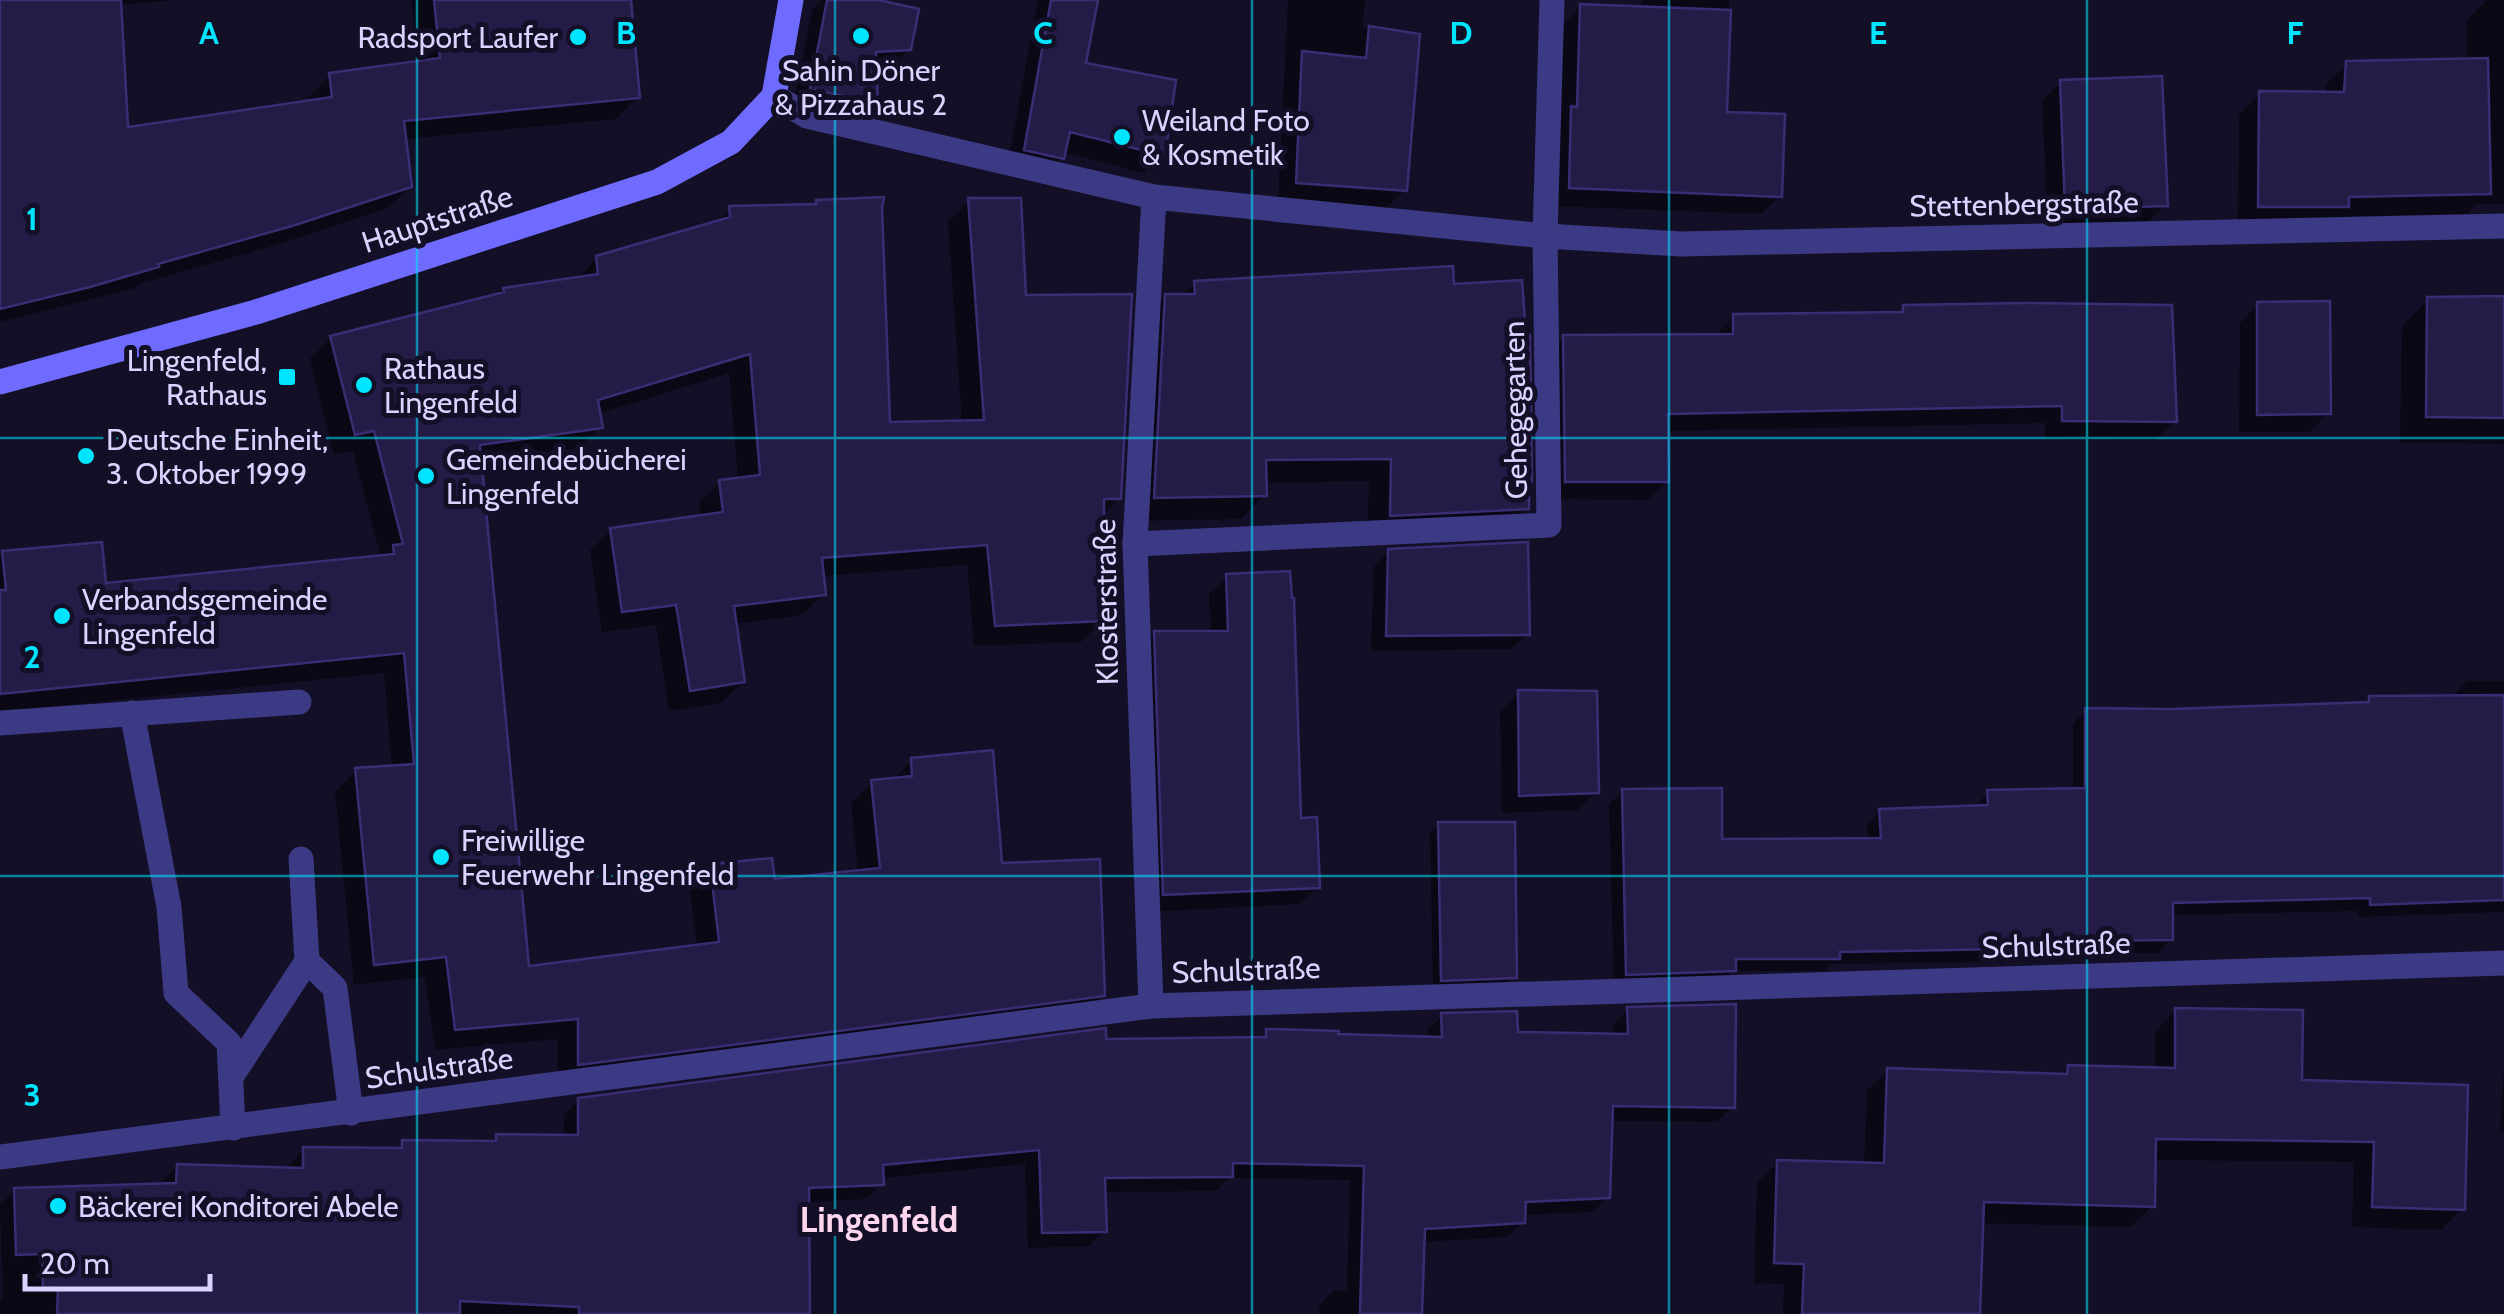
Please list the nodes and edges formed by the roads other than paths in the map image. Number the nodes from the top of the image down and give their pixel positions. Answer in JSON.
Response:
{"nodes":[{"id":1,"x":791,"y":0,"type":"edge"},
{"id":2,"x":1552,"y":0,"type":"edge"},
{"id":3,"x":774,"y":96,"type":"junction"},
{"id":4,"x":1154,"y":197,"type":"junction"},
{"id":5,"x":2504,"y":226,"type":"edge"},
{"id":6,"x":1545,"y":236,"type":"junction"},
{"id":7,"x":0,"y":382,"type":"edge"},
{"id":8,"x":1135,"y":544,"type":"junction"},
{"id":9,"x":299,"y":702,"type":"dead end"},
{"id":10,"x":132,"y":712,"type":"junction"},
{"id":11,"x":0,"y":722,"type":"edge"},
{"id":12,"x":301,"y":859,"type":"dead end"},
{"id":13,"x":307,"y":962,"type":"junction"},
{"id":14,"x":2504,"y":963,"type":"edge"},
{"id":15,"x":1151,"y":1006,"type":"junction"},
{"id":16,"x":231,"y":1077,"type":"junction"},
{"id":17,"x":351,"y":1112,"type":"junction"},
{"id":18,"x":233,"y":1128,"type":"junction"},
{"id":19,"x":0,"y":1157,"type":"edge"}],
"edges":[{"from":1,"to":3,"type":"main road"},
{"from":2,"to":6,"type":"street","name":"Gehegegarten"},
{"from":3,"to":4,"type":"street"},
{"from":3,"to":7,"type":"main road","name":"Hauptstraße"},
{"from":4,"to":6,"type":"street"},
{"from":4,"to":8,"type":"street","name":"Klosterstraße"},
{"from":5,"to":6,"type":"street","name":"Stettenbergstraße"},
{"from":6,"to":8,"type":"street","name":"Gehegegarten"},
{"from":8,"to":15,"type":"street","name":"Klosterstraße"},
{"from":9,"to":10,"type":"street"},
{"from":10,"to":11,"type":"street"},
{"from":10,"to":16,"type":"street"},
{"from":12,"to":13,"type":"street"},
{"from":13,"to":16,"type":"street"},
{"from":13,"to":17,"type":"street"},
{"from":14,"to":15,"type":"street","name":"Schulstraße"},
{"from":15,"to":17,"type":"street","name":"Schulstraße"},
{"from":16,"to":18,"type":"street"},
{"from":17,"to":18,"type":"street","name":"Schulstraße"},
{"from":18,"to":19,"type":"street","name":"Schulstraße"}]}
